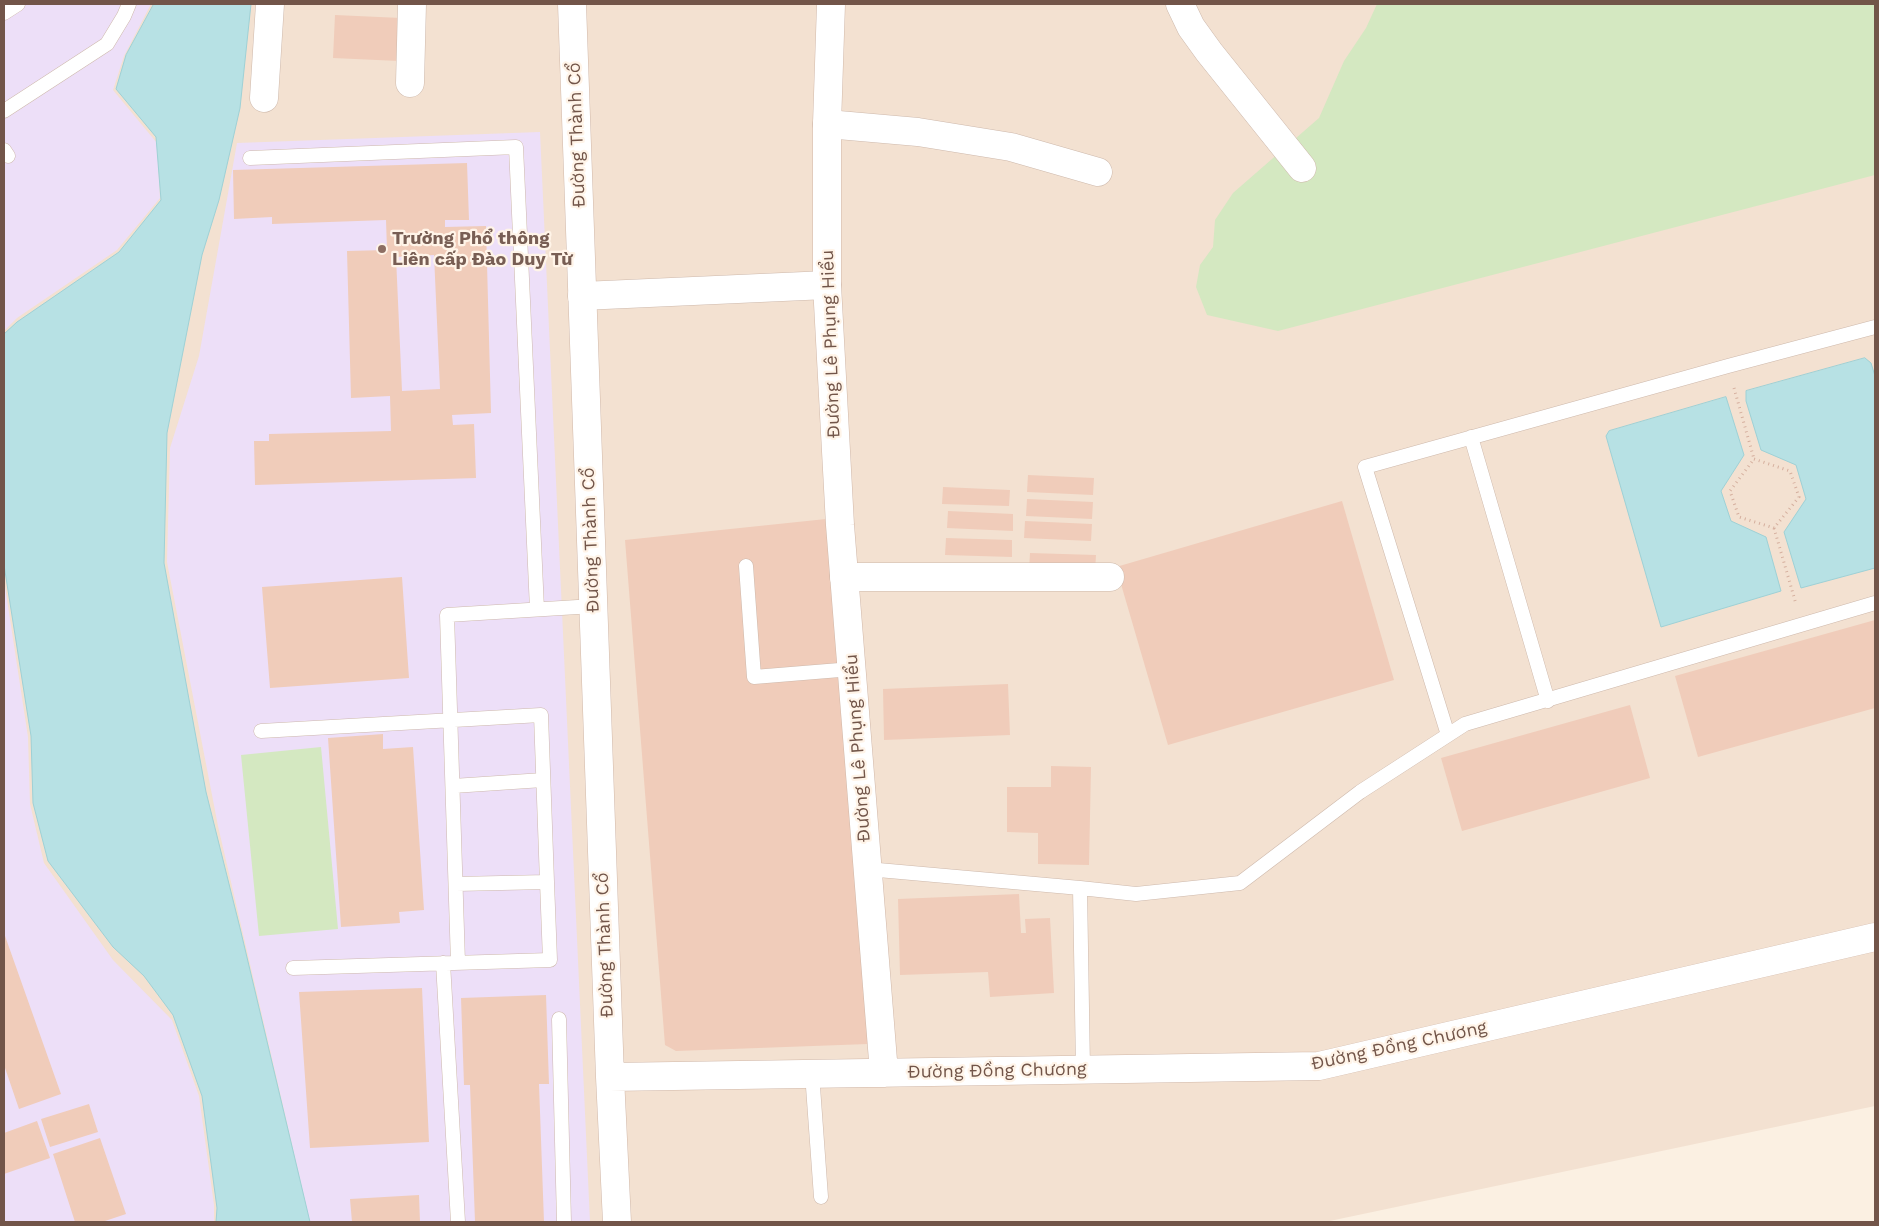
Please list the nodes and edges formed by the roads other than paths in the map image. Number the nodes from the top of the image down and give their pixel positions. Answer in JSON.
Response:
{"nodes":[{"id":1,"x":18,"y":4,"type":"edge"},
{"id":2,"x":129,"y":4,"type":"edge"},
{"id":3,"x":270,"y":4,"type":"edge"},
{"id":4,"x":412,"y":4,"type":"edge"},
{"id":5,"x":572,"y":4,"type":"edge"},
{"id":6,"x":831,"y":4,"type":"edge"},
{"id":7,"x":1180,"y":4,"type":"edge"},
{"id":8,"x":4,"y":13,"type":"edge"},
{"id":9,"x":410,"y":83,"type":"dead end"},
{"id":10,"x":264,"y":98,"type":"dead end"},
{"id":11,"x":4,"y":111,"type":"edge"},
{"id":12,"x":827,"y":124,"type":"junction"},
{"id":13,"x":250,"y":158,"type":"dead end"},
{"id":14,"x":1302,"y":168,"type":"dead end"},
{"id":15,"x":1098,"y":172,"type":"dead end"},
{"id":16,"x":827,"y":285,"type":"junction"},
{"id":17,"x":582,"y":296,"type":"junction"},
{"id":18,"x":1875,"y":327,"type":"edge"},
{"id":19,"x":1471,"y":437,"type":"junction"},
{"id":20,"x":746,"y":566,"type":"dead end"},
{"id":21,"x":844,"y":577,"type":"junction"},
{"id":22,"x":1110,"y":577,"type":"dead end"},
{"id":23,"x":1875,"y":603,"type":"edge"},
{"id":24,"x":594,"y":606,"type":"junction"},
{"id":25,"x":537,"y":609,"type":"junction"},
{"id":26,"x":852,"y":669,"type":"junction"},
{"id":27,"x":1548,"y":701,"type":"junction"},
{"id":28,"x":450,"y":719,"type":"junction"},
{"id":29,"x":261,"y":731,"type":"dead end"},
{"id":30,"x":1448,"y":735,"type":"junction"},
{"id":31,"x":543,"y":780,"type":"junction"},
{"id":32,"x":453,"y":786,"type":"junction"},
{"id":33,"x":867,"y":869,"type":"junction"},
{"id":34,"x":547,"y":882,"type":"junction"},
{"id":35,"x":456,"y":884,"type":"junction"},
{"id":36,"x":1080,"y":888,"type":"junction"},
{"id":37,"x":1875,"y":937,"type":"edge"},
{"id":38,"x":458,"y":962,"type":"junction"},
{"id":39,"x":443,"y":963,"type":"junction"},
{"id":40,"x":293,"y":968,"type":"dead end"},
{"id":41,"x":559,"y":1020,"type":"dead end"},
{"id":42,"x":1084,"y":1070,"type":"junction"},
{"id":43,"x":884,"y":1072,"type":"junction"},
{"id":44,"x":812,"y":1074,"type":"junction"},
{"id":45,"x":610,"y":1077,"type":"junction"},
{"id":46,"x":821,"y":1196,"type":"dead end"},
{"id":47,"x":458,"y":1222,"type":"edge"},
{"id":48,"x":564,"y":1222,"type":"edge"},
{"id":49,"x":616,"y":1222,"type":"edge"}],
"edges":[{"from":1,"to":8,"type":"lane"},
{"from":2,"to":11,"type":"lane"},
{"from":3,"to":10,"type":"street"},
{"from":4,"to":9,"type":"street"},
{"from":5,"to":17,"type":"street","name":"Đường Thành Cổ"},
{"from":6,"to":12,"type":"street","name":"Đường Lê Phụng Hiểu"},
{"from":7,"to":14,"type":"street"},
{"from":12,"to":15,"type":"street"},
{"from":12,"to":16,"type":"street","name":"Đường Lê Phụng Hiểu"},
{"from":13,"to":25,"type":"lane"},
{"from":16,"to":17,"type":"street"},
{"from":16,"to":21,"type":"street","name":"Đường Lê Phụng Hiểu"},
{"from":17,"to":24,"type":"street","name":"Đường Thành Cổ"},
{"from":18,"to":19,"type":"lane"},
{"from":19,"to":27,"type":"lane"},
{"from":19,"to":30,"type":"lane"},
{"from":20,"to":26,"type":"lane"},
{"from":21,"to":22,"type":"street"},
{"from":21,"to":26,"type":"street","name":"Đường Lê Phụng Hiểu"},
{"from":23,"to":27,"type":"lane"},
{"from":24,"to":25,"type":"lane"},
{"from":24,"to":45,"type":"street","name":"Đường Thành Cổ"},
{"from":25,"to":28,"type":"lane"},
{"from":26,"to":33,"type":"street","name":"Đường Lê Phụng Hiểu"},
{"from":27,"to":30,"type":"lane"},
{"from":28,"to":29,"type":"lane"},
{"from":28,"to":31,"type":"lane"},
{"from":28,"to":32,"type":"lane"},
{"from":30,"to":36,"type":"lane"},
{"from":31,"to":32,"type":"lane"},
{"from":31,"to":34,"type":"lane"},
{"from":32,"to":35,"type":"lane"},
{"from":33,"to":36,"type":"lane"},
{"from":33,"to":43,"type":"street","name":"Đường Lê Phụng Hiểu"},
{"from":34,"to":35,"type":"lane"},
{"from":34,"to":38,"type":"lane"},
{"from":35,"to":38,"type":"lane"},
{"from":36,"to":42,"type":"lane"},
{"from":37,"to":42,"type":"street","name":"Đường Đồng Chương"},
{"from":38,"to":39,"type":"lane"},
{"from":39,"to":40,"type":"lane"},
{"from":39,"to":47,"type":"lane"},
{"from":41,"to":48,"type":"lane"},
{"from":42,"to":43,"type":"street","name":"Đường Đồng Chương"},
{"from":43,"to":44,"type":"street"},
{"from":44,"to":45,"type":"street"},
{"from":44,"to":46,"type":"lane"},
{"from":45,"to":49,"type":"street"}]}
